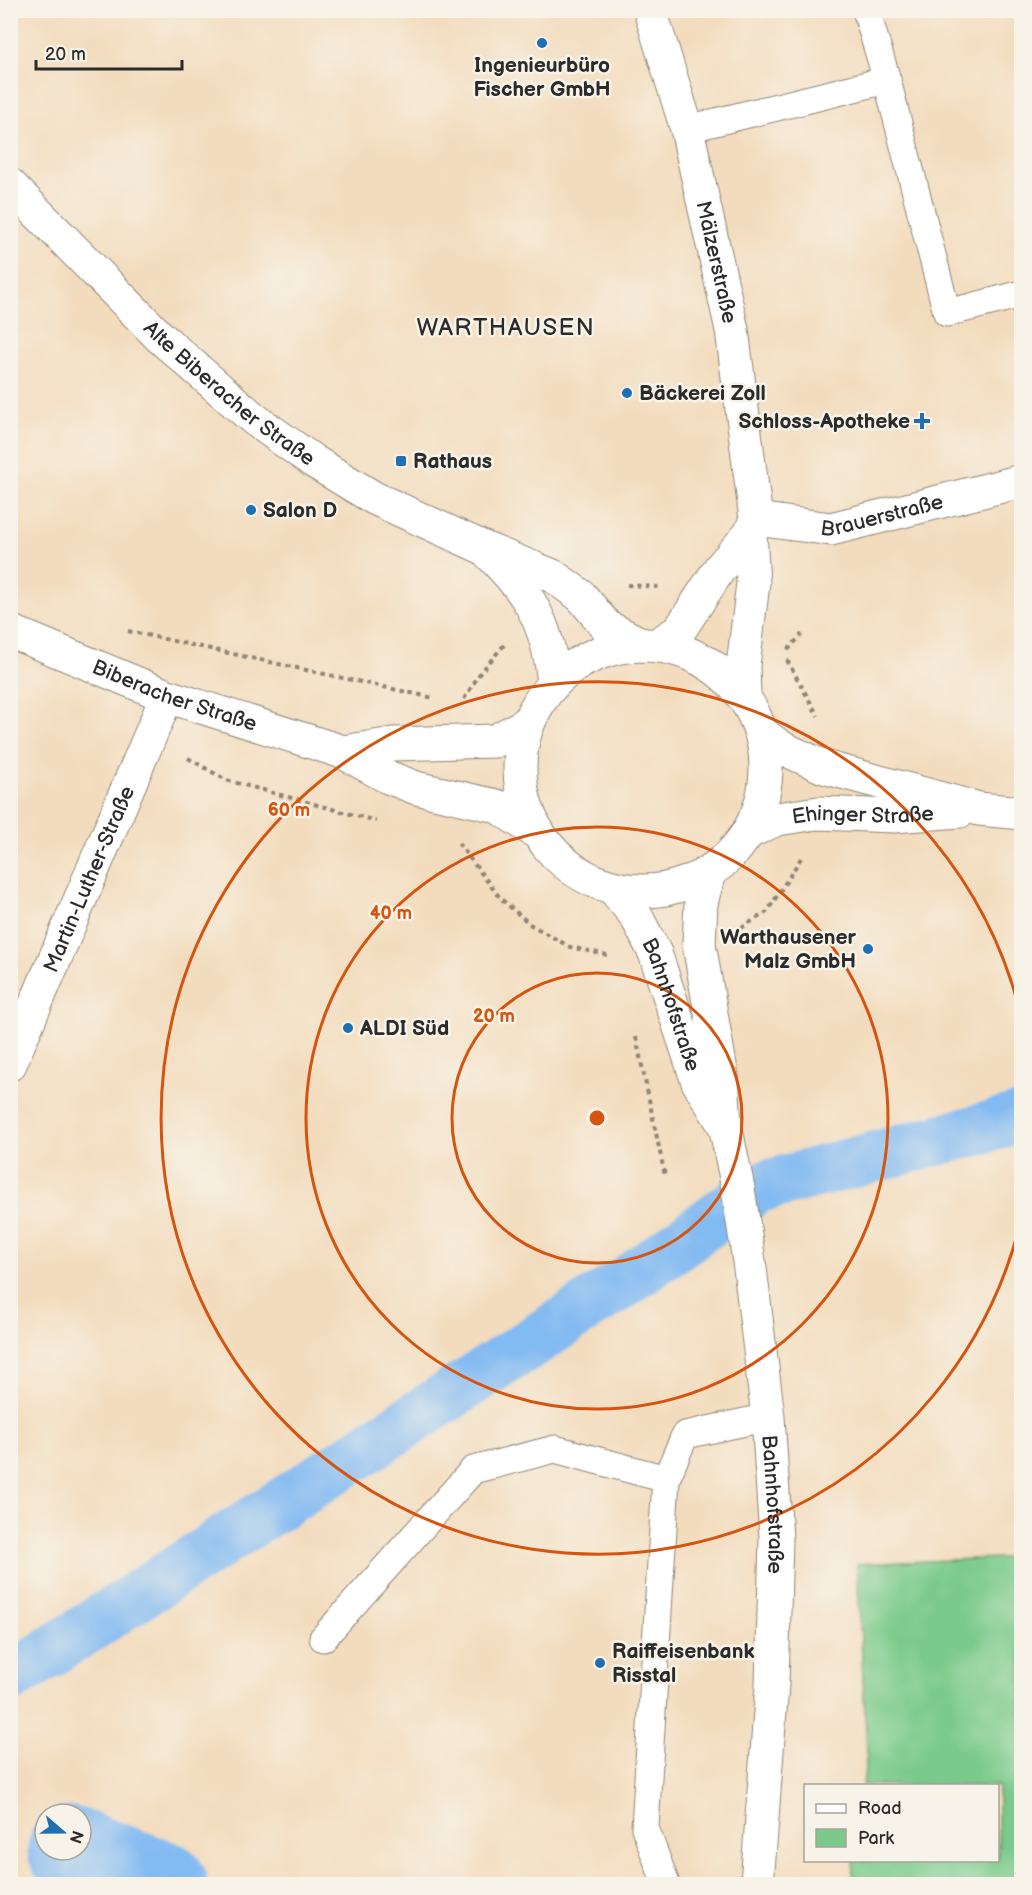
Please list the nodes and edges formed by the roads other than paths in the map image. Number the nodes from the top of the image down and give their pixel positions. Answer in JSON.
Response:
{"nodes":[{"id":1,"x":650,"y":10,"type":"edge"},
{"id":2,"x":866,"y":10,"type":"edge"},
{"id":3,"x":887,"y":80,"type":"junction"},
{"id":4,"x":687,"y":129,"type":"junction"},
{"id":5,"x":10,"y":185,"type":"edge"},
{"id":6,"x":1022,"y":294,"type":"edge"},
{"id":7,"x":1022,"y":481,"type":"edge"},
{"id":8,"x":753,"y":526,"type":"junction"},
{"id":9,"x":486,"y":549,"type":"junction"},
{"id":10,"x":10,"y":631,"type":"edge"},
{"id":11,"x":650,"y":645,"type":"junction"},
{"id":12,"x":554,"y":683,"type":"junction"},
{"id":13,"x":167,"y":696,"type":"junction"},
{"id":14,"x":744,"y":696,"type":"junction"},
{"id":15,"x":528,"y":723,"type":"junction"},
{"id":16,"x":761,"y":733,"type":"junction"},
{"id":17,"x":343,"y":752,"type":"junction"},
{"id":18,"x":980,"y":809,"type":"junction"},
{"id":19,"x":1022,"y":813,"type":"edge"},
{"id":20,"x":749,"y":831,"type":"junction"},
{"id":21,"x":539,"y":834,"type":"junction"},
{"id":22,"x":709,"y":873,"type":"junction"},
{"id":23,"x":612,"y":888,"type":"junction"},
{"id":24,"x":10,"y":1064,"type":"edge"},
{"id":25,"x":725,"y":1125,"type":"junction"},
{"id":26,"x":768,"y":1417,"type":"junction"},
{"id":27,"x":666,"y":1479,"type":"junction"},
{"id":28,"x":323,"y":1638,"type":"dead end"},
{"id":29,"x":666,"y":1884,"type":"edge"},
{"id":30,"x":757,"y":1884,"type":"edge"}],
"edges":[{"from":1,"to":4,"type":"main road","name":"Mälzerstraße"},
{"from":2,"to":3,"type":"lane"},
{"from":3,"to":4,"type":"lane"},
{"from":3,"to":6,"type":"lane"},
{"from":4,"to":8,"type":"main road","name":"Mälzerstraße"},
{"from":5,"to":9,"type":"main road","name":"Alte Biberacher Straße"},
{"from":7,"to":8,"type":"main road","name":"Brauerstraße"},
{"from":8,"to":11,"type":"main road"},
{"from":8,"to":14,"type":"main road"},
{"from":9,"to":11,"type":"main road","name":"Alte Biberacher Straße"},
{"from":9,"to":12,"type":"main road","name":"Alte Biberacher Straße"},
{"from":10,"to":13,"type":"main road","name":"Biberacher Straße"},
{"from":11,"to":12,"type":"main road"},
{"from":11,"to":14,"type":"main road"},
{"from":12,"to":15,"type":"main road"},
{"from":13,"to":17,"type":"main road","name":"Biberacher Straße"},
{"from":13,"to":24,"type":"main road","name":"Martin-Luther-Straße"},
{"from":14,"to":16,"type":"main road"},
{"from":15,"to":17,"type":"main road","name":"Biberacher Straße"},
{"from":15,"to":21,"type":"main road"},
{"from":16,"to":18,"type":"main road","name":"Ehinger Straße"},
{"from":16,"to":20,"type":"main road"},
{"from":17,"to":21,"type":"main road","name":"Biberacher Straße"},
{"from":18,"to":19,"type":"main road","name":"Ehinger Straße"},
{"from":18,"to":20,"type":"main road","name":"Ehinger Straße"},
{"from":20,"to":22,"type":"main road"},
{"from":21,"to":23,"type":"main road"},
{"from":22,"to":23,"type":"main road"},
{"from":22,"to":25,"type":"main road","name":"Bahnhofstraße"},
{"from":23,"to":25,"type":"main road","name":"Bahnhofstraße"},
{"from":25,"to":26,"type":"main road","name":"Bahnhofstraße"},
{"from":26,"to":27,"type":"lane"},
{"from":26,"to":30,"type":"main road","name":"Bahnhofstraße"},
{"from":27,"to":28,"type":"lane"},
{"from":27,"to":29,"type":"lane"}]}
